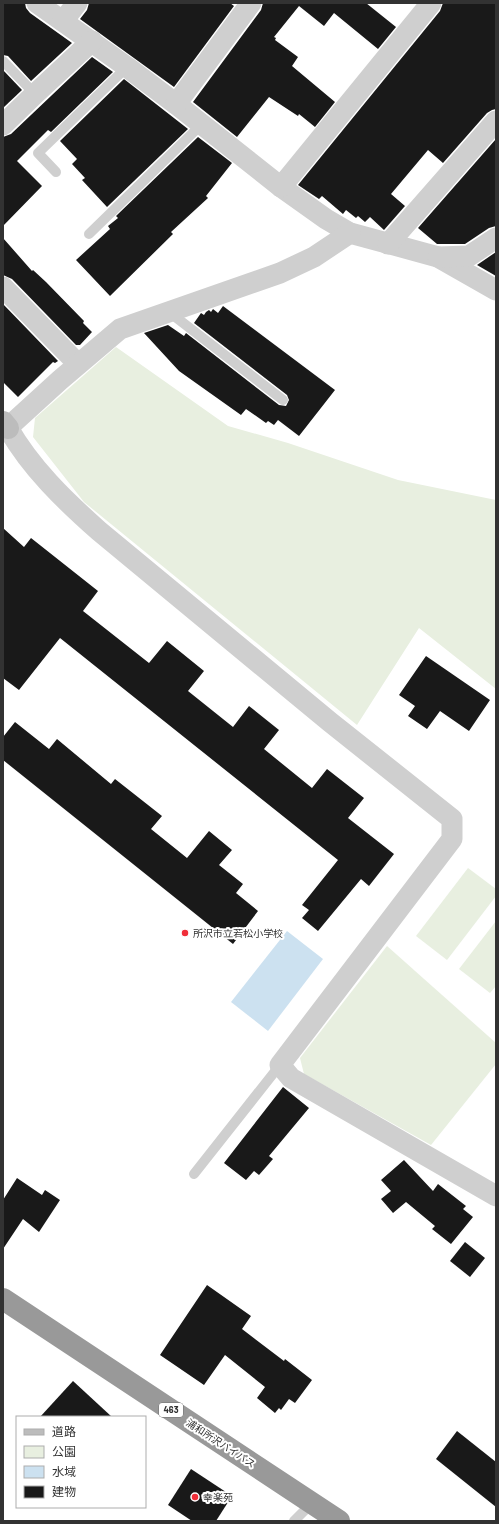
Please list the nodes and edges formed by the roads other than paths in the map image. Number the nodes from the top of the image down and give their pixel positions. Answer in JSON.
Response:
{"nodes":[{"id":1,"x":37,"y":3,"type":"edge"},
{"id":2,"x":77,"y":3,"type":"edge"},
{"id":3,"x":251,"y":3,"type":"edge"},
{"id":4,"x":431,"y":3,"type":"edge"},
{"id":5,"x":63,"y":21,"type":"junction"},
{"id":6,"x":92,"y":42,"type":"junction"},
{"id":7,"x":3,"y":61,"type":"edge"},
{"id":8,"x":127,"y":67,"type":"junction"},
{"id":9,"x":35,"y":94,"type":"junction"},
{"id":10,"x":176,"y":104,"type":"junction"},
{"id":11,"x":496,"y":121,"type":"edge"},
{"id":12,"x":202,"y":124,"type":"junction"},
{"id":13,"x":3,"y":126,"type":"edge"},
{"id":14,"x":56,"y":172,"type":"dead end"},
{"id":15,"x":280,"y":187,"type":"junction"},
{"id":16,"x":89,"y":234,"type":"dead end"},
{"id":17,"x":350,"y":234,"type":"junction"},
{"id":18,"x":496,"y":238,"type":"edge"},
{"id":19,"x":388,"y":244,"type":"junction"},
{"id":20,"x":438,"y":257,"type":"junction"},
{"id":21,"x":3,"y":287,"type":"edge"},
{"id":22,"x":496,"y":290,"type":"edge"},
{"id":23,"x":169,"y":312,"type":"junction"},
{"id":24,"x":78,"y":364,"type":"junction"},
{"id":25,"x":283,"y":400,"type":"dead end"},
{"id":26,"x":5,"y":427,"type":"edge"},
{"id":27,"x":280,"y":1066,"type":"junction"},
{"id":28,"x":194,"y":1174,"type":"dead end"},
{"id":29,"x":496,"y":1196,"type":"edge"},
{"id":30,"x":3,"y":1299,"type":"edge"},
{"id":31,"x":312,"y":1503,"type":"junction"},
{"id":32,"x":294,"y":1521,"type":"edge"},
{"id":33,"x":339,"y":1521,"type":"edge"}],
"edges":[{"from":1,"to":5,"type":"street"},
{"from":2,"to":5,"type":"street"},
{"from":3,"to":10,"type":"street"},
{"from":4,"to":15,"type":"street"},
{"from":5,"to":6,"type":"street"},
{"from":6,"to":8,"type":"street"},
{"from":6,"to":9,"type":"street"},
{"from":7,"to":9,"type":"lane"},
{"from":8,"to":10,"type":"street"},
{"from":8,"to":14,"type":"lane"},
{"from":9,"to":13,"type":"street"},
{"from":10,"to":12,"type":"street"},
{"from":11,"to":19,"type":"street"},
{"from":12,"to":15,"type":"street"},
{"from":12,"to":16,"type":"lane"},
{"from":15,"to":17,"type":"street"},
{"from":17,"to":19,"type":"street"},
{"from":17,"to":23,"type":"street"},
{"from":18,"to":20,"type":"street"},
{"from":19,"to":20,"type":"street"},
{"from":20,"to":22,"type":"street"},
{"from":21,"to":24,"type":"street"},
{"from":23,"to":24,"type":"street"},
{"from":23,"to":25,"type":"lane"},
{"from":24,"to":26,"type":"street"},
{"from":26,"to":27,"type":"street"},
{"from":27,"to":28,"type":"lane"},
{"from":27,"to":29,"type":"street"},
{"from":30,"to":31,"type":"highway","name":"浦和所沢バイパス","number":"463"},
{"from":31,"to":32,"type":"lane"},
{"from":31,"to":33,"type":"highway","name":"浦和所沢バイパス","number":"463"}]}
